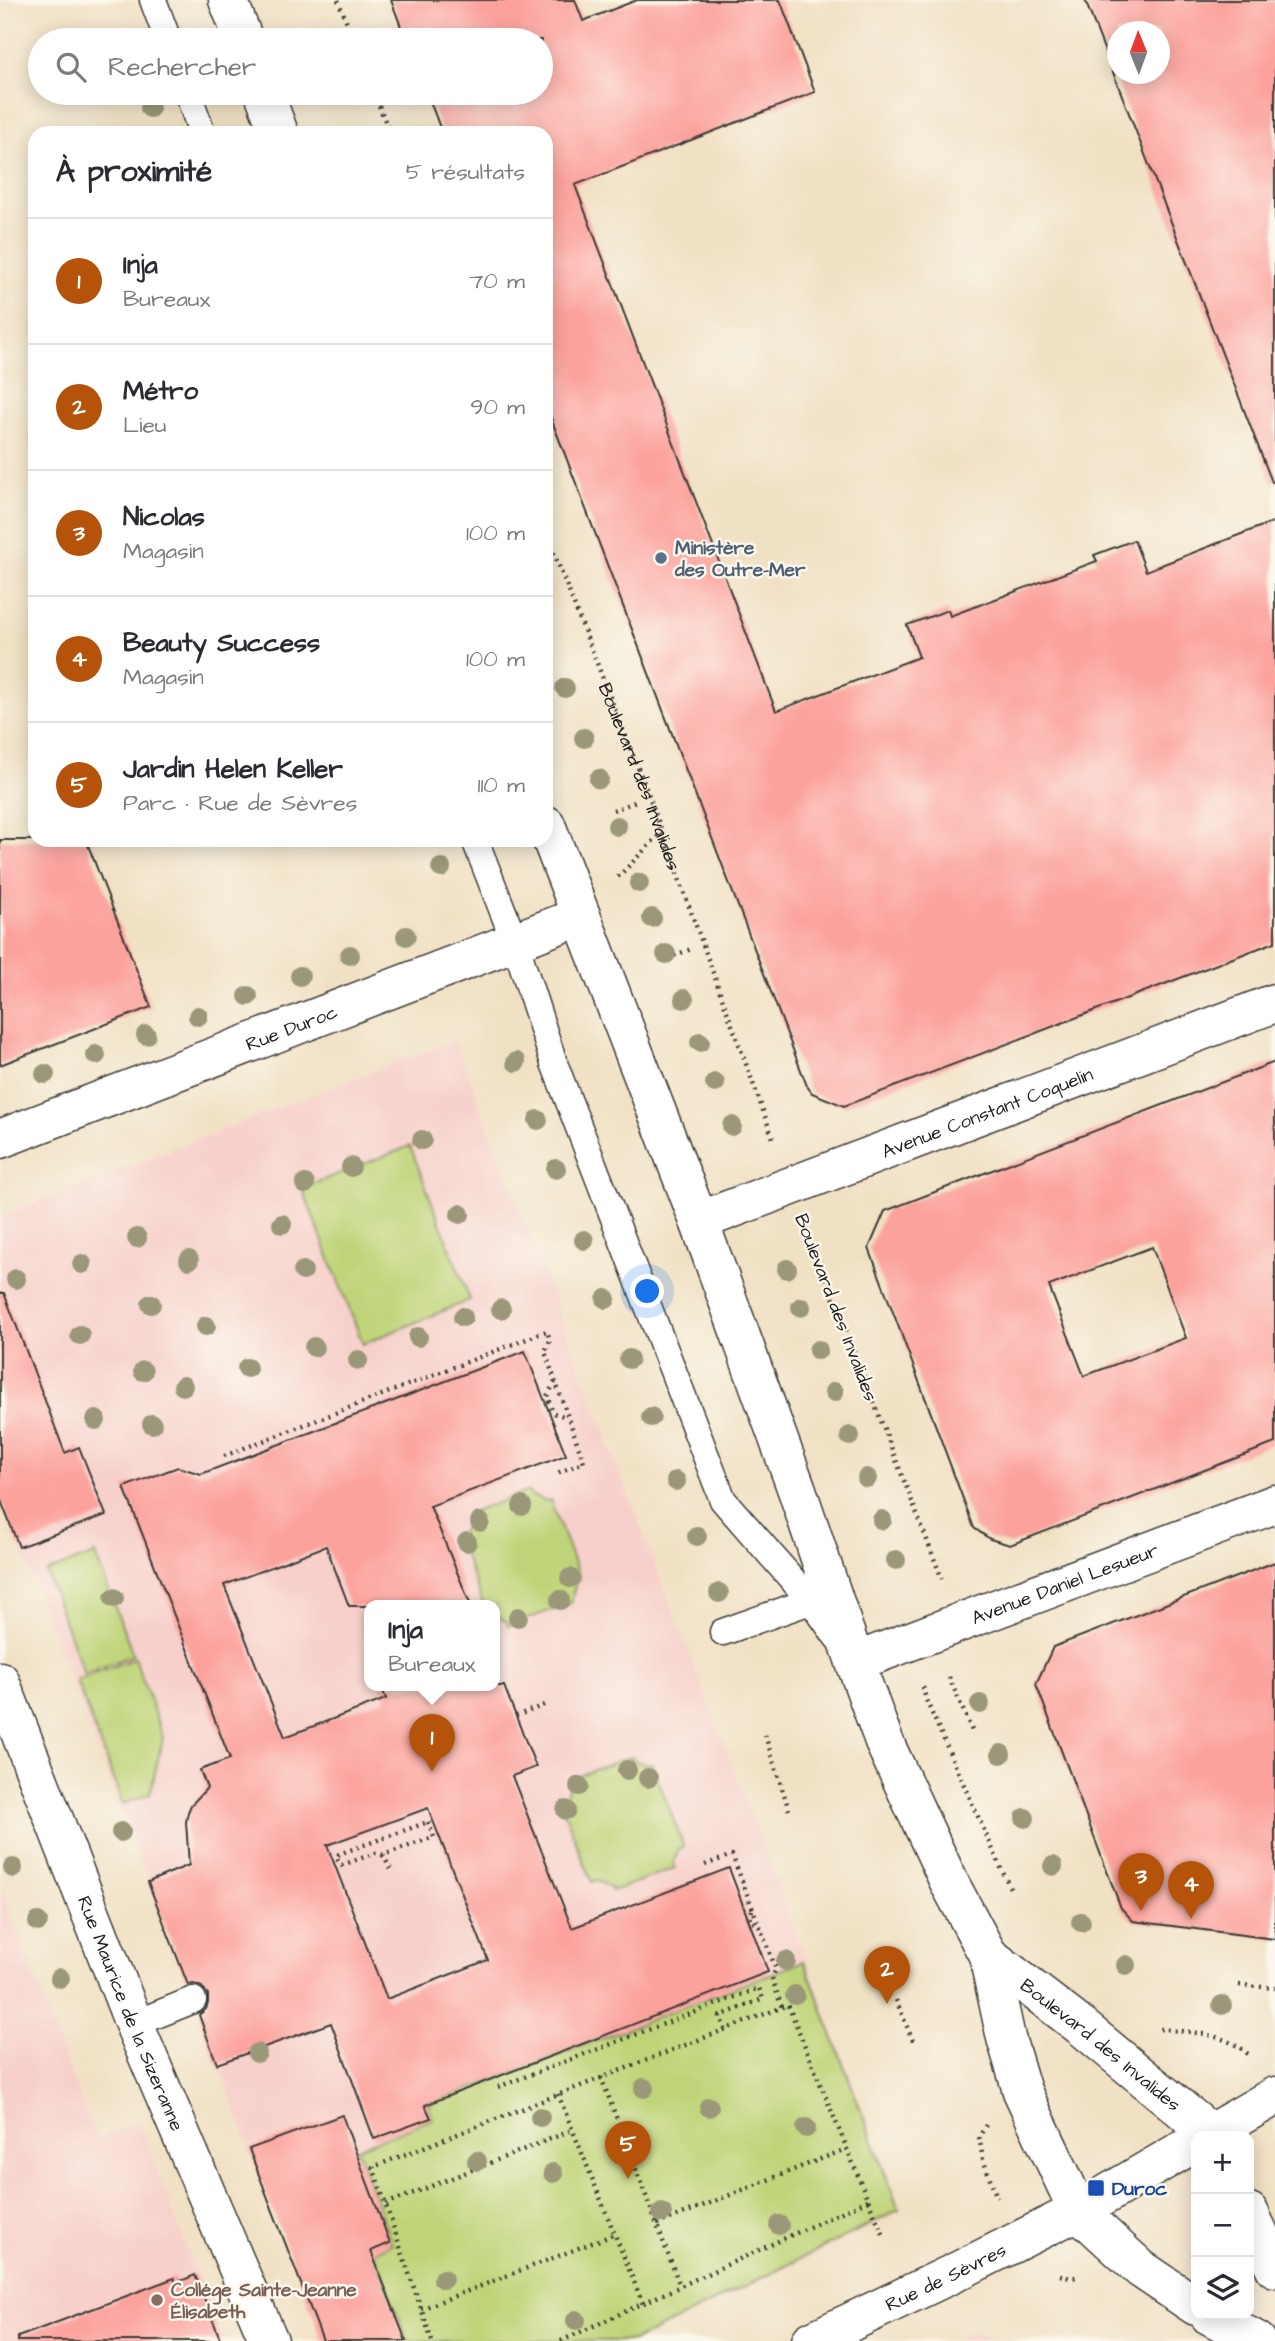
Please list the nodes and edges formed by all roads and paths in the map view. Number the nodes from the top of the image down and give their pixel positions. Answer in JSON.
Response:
{"nodes":[{"id":1,"x":153,"y":0,"type":"edge"},
{"id":2,"x":228,"y":0,"type":"edge"},
{"id":3,"x":338,"y":0,"type":"edge"},
{"id":4,"x":164,"y":28,"type":"edge"},
{"id":5,"x":239,"y":28,"type":"edge"},
{"id":6,"x":349,"y":28,"type":"edge"},
{"id":7,"x":192,"y":105,"type":"edge"},
{"id":8,"x":268,"y":105,"type":"edge"},
{"id":9,"x":379,"y":105,"type":"edge"},
{"id":10,"x":200,"y":126,"type":"edge"},
{"id":11,"x":276,"y":126,"type":"edge"},
{"id":12,"x":387,"y":126,"type":"edge"},
{"id":13,"x":553,"y":551,"type":"edge"},
{"id":14,"x":635,"y":802,"type":"dead end"},
{"id":15,"x":613,"y":810,"type":"dead end"},
{"id":16,"x":662,"y":832,"type":"junction"},
{"id":17,"x":553,"y":843,"type":"edge"},
{"id":18,"x":478,"y":847,"type":"edge"},
{"id":19,"x":581,"y":916,"type":"junction"},
{"id":20,"x":515,"y":942,"type":"junction"},
{"id":21,"x":691,"y":949,"type":"dead end"},
{"id":22,"x":668,"y":958,"type":"dead end"},
{"id":23,"x":1275,"y":1003,"type":"edge"},
{"id":24,"x":0,"y":1139,"type":"edge"},
{"id":25,"x":791,"y":1188,"type":"junction"},
{"id":26,"x":699,"y":1221,"type":"junction"},
{"id":27,"x":555,"y":1382,"type":"junction"},
{"id":28,"x":568,"y":1417,"type":"junction"},
{"id":29,"x":224,"y":1456,"type":"dead end"},
{"id":30,"x":557,"y":1473,"type":"dead end"},
{"id":31,"x":1275,"y":1504,"type":"edge"},
{"id":32,"x":822,"y":1597,"type":"junction"},
{"id":33,"x":723,"y":1632,"type":"dead end"},
{"id":34,"x":928,"y":1635,"type":"junction"},
{"id":35,"x":855,"y":1662,"type":"junction"},
{"id":36,"x":946,"y":1670,"type":"dead end"},
{"id":37,"x":0,"y":1681,"type":"edge"},
{"id":38,"x":544,"y":1705,"type":"dead end"},
{"id":39,"x":516,"y":1716,"type":"dead end"},
{"id":40,"x":973,"y":1733,"type":"dead end"},
{"id":41,"x":765,"y":1735,"type":"dead end"},
{"id":42,"x":789,"y":1810,"type":"dead end"},
{"id":43,"x":383,"y":1855,"type":"junction"},
{"id":44,"x":705,"y":1865,"type":"dead end"},
{"id":45,"x":391,"y":1870,"type":"dead end"},
{"id":46,"x":1014,"y":1898,"type":"dead end"},
{"id":47,"x":753,"y":1909,"type":"junction"},
{"id":48,"x":760,"y":1927,"type":"junction"},
{"id":49,"x":988,"y":1955,"type":"junction"},
{"id":50,"x":1239,"y":1984,"type":"dead end"},
{"id":51,"x":1275,"y":1988,"type":"edge"},
{"id":52,"x":193,"y":2000,"type":"dead end"},
{"id":53,"x":896,"y":2000,"type":"dead end"},
{"id":54,"x":782,"y":2008,"type":"junction"},
{"id":55,"x":134,"y":2024,"type":"junction"},
{"id":56,"x":725,"y":2029,"type":"junction"},
{"id":57,"x":1156,"y":2029,"type":"dead end"},
{"id":58,"x":913,"y":2041,"type":"dead end"},
{"id":59,"x":1256,"y":2062,"type":"dead end"},
{"id":60,"x":601,"y":2077,"type":"junction"},
{"id":61,"x":498,"y":2087,"type":"dead end"},
{"id":62,"x":558,"y":2094,"type":"junction"},
{"id":63,"x":1275,"y":2096,"type":"edge"},
{"id":64,"x":573,"y":2130,"type":"junction"},
{"id":65,"x":1200,"y":2131,"type":"edge"},
{"id":66,"x":1217,"y":2131,"type":"edge"},
{"id":67,"x":1191,"y":2146,"type":"edge"},
{"id":68,"x":846,"y":2149,"type":"junction"},
{"id":69,"x":868,"y":2200,"type":"junction"},
{"id":70,"x":386,"y":2204,"type":"junction"},
{"id":71,"x":1079,"y":2211,"type":"junction"},
{"id":72,"x":1254,"y":2223,"type":"edge"},
{"id":73,"x":657,"y":2224,"type":"junction"},
{"id":74,"x":615,"y":2234,"type":"junction"},
{"id":75,"x":884,"y":2236,"type":"dead end"},
{"id":76,"x":1275,"y":2267,"type":"edge"},
{"id":77,"x":680,"y":2286,"type":"junction"},
{"id":78,"x":1191,"y":2303,"type":"edge"},
{"id":79,"x":643,"y":2304,"type":"junction"},
{"id":80,"x":421,"y":2309,"type":"junction"},
{"id":81,"x":1218,"y":2320,"type":"edge"},
{"id":82,"x":269,"y":2341,"type":"edge"},
{"id":83,"x":432,"y":2341,"type":"edge"},
{"id":84,"x":561,"y":2341,"type":"edge"},
{"id":85,"x":811,"y":2341,"type":"edge"},
{"id":86,"x":1257,"y":2341,"type":"edge"}],
"edges":[{"from":1,"to":4,"type":"lane"},
{"from":2,"to":5,"type":"main road"},
{"from":3,"to":6,"type":"path"},
{"from":7,"to":10,"type":"lane"},
{"from":8,"to":11,"type":"main road"},
{"from":9,"to":12,"type":"path"},
{"from":13,"to":16,"type":"path","name":"Boulevard des Invalides"},
{"from":14,"to":15,"type":"path"},
{"from":16,"to":19,"type":"path"},
{"from":16,"to":25,"type":"path","name":"Boulevard des Invalides"},
{"from":17,"to":19,"type":"main road","name":"Boulevard des Invalides"},
{"from":18,"to":20,"type":"lane","name":"Boulevard des Invalides"},
{"from":19,"to":20,"type":"main road","name":"Rue Duroc"},
{"from":19,"to":26,"type":"main road","name":"Boulevard des Invalides"},
{"from":20,"to":24,"type":"main road","name":"Rue Duroc"},
{"from":20,"to":32,"type":"lane","name":"Boulevard des Invalides"},
{"from":21,"to":22,"type":"path"},
{"from":23,"to":25,"type":"main road","name":"Avenue Constant Coquelin"},
{"from":25,"to":26,"type":"main road","name":"Avenue Constant Coquelin"},
{"from":25,"to":34,"type":"path","name":"Boulevard des Invalides"},
{"from":26,"to":32,"type":"main road","name":"Boulevard des Invalides"},
{"from":27,"to":28,"type":"path"},
{"from":27,"to":28,"type":"path"},
{"from":27,"to":29,"type":"path"},
{"from":28,"to":30,"type":"path"},
{"from":31,"to":34,"type":"main road","name":"Avenue Daniel Lesueur"},
{"from":32,"to":33,"type":"lane"},
{"from":32,"to":35,"type":"main road","name":"Boulevard des Invalides"},
{"from":34,"to":35,"type":"main road","name":"Avenue Daniel Lesueur"},
{"from":34,"to":46,"type":"path","name":"Boulevard des Invalides"},
{"from":35,"to":49,"type":"main road","name":"Boulevard des Invalides"},
{"from":36,"to":40,"type":"path"},
{"from":37,"to":55,"type":"main road","name":"Rue Maurice de la Sizeranne"},
{"from":38,"to":39,"type":"path"},
{"from":41,"to":42,"type":"path"},
{"from":43,"to":43,"type":"path"},
{"from":43,"to":45,"type":"path"},
{"from":44,"to":47,"type":"path"},
{"from":47,"to":48,"type":"path"},
{"from":47,"to":48,"type":"path"},
{"from":48,"to":54,"type":"path"},
{"from":49,"to":65,"type":"main road","name":"Boulevard des Invalides"},
{"from":49,"to":71,"type":"main road","name":"Boulevard des Invalides"},
{"from":50,"to":51,"type":"path"},
{"from":52,"to":55,"type":"lane"},
{"from":53,"to":58,"type":"path"},
{"from":54,"to":56,"type":"path"},
{"from":54,"to":68,"type":"path"},
{"from":55,"to":82,"type":"main road","name":"Rue Maurice de la Sizeranne"},
{"from":56,"to":60,"type":"path"},
{"from":56,"to":61,"type":"path"},
{"from":57,"to":59,"type":"path"},
{"from":60,"to":62,"type":"path"},
{"from":60,"to":73,"type":"path"},
{"from":62,"to":64,"type":"path"},
{"from":62,"to":70,"type":"path"},
{"from":63,"to":66,"type":"main road"},
{"from":64,"to":70,"type":"path"},
{"from":64,"to":74,"type":"path"},
{"from":67,"to":71,"type":"main road","name":"Rue de Sèvres"},
{"from":68,"to":69,"type":"path"},
{"from":68,"to":73,"type":"path"},
{"from":69,"to":75,"type":"path"},
{"from":69,"to":77,"type":"path"},
{"from":70,"to":80,"type":"path"},
{"from":71,"to":78,"type":"main road"},
{"from":71,"to":85,"type":"main road","name":"Rue de Sèvres"},
{"from":72,"to":76,"type":"main road"},
{"from":73,"to":77,"type":"path"},
{"from":74,"to":79,"type":"path"},
{"from":74,"to":80,"type":"path"},
{"from":77,"to":79,"type":"path"},
{"from":79,"to":84,"type":"path"},
{"from":80,"to":83,"type":"path"},
{"from":81,"to":86,"type":"main road"}]}
